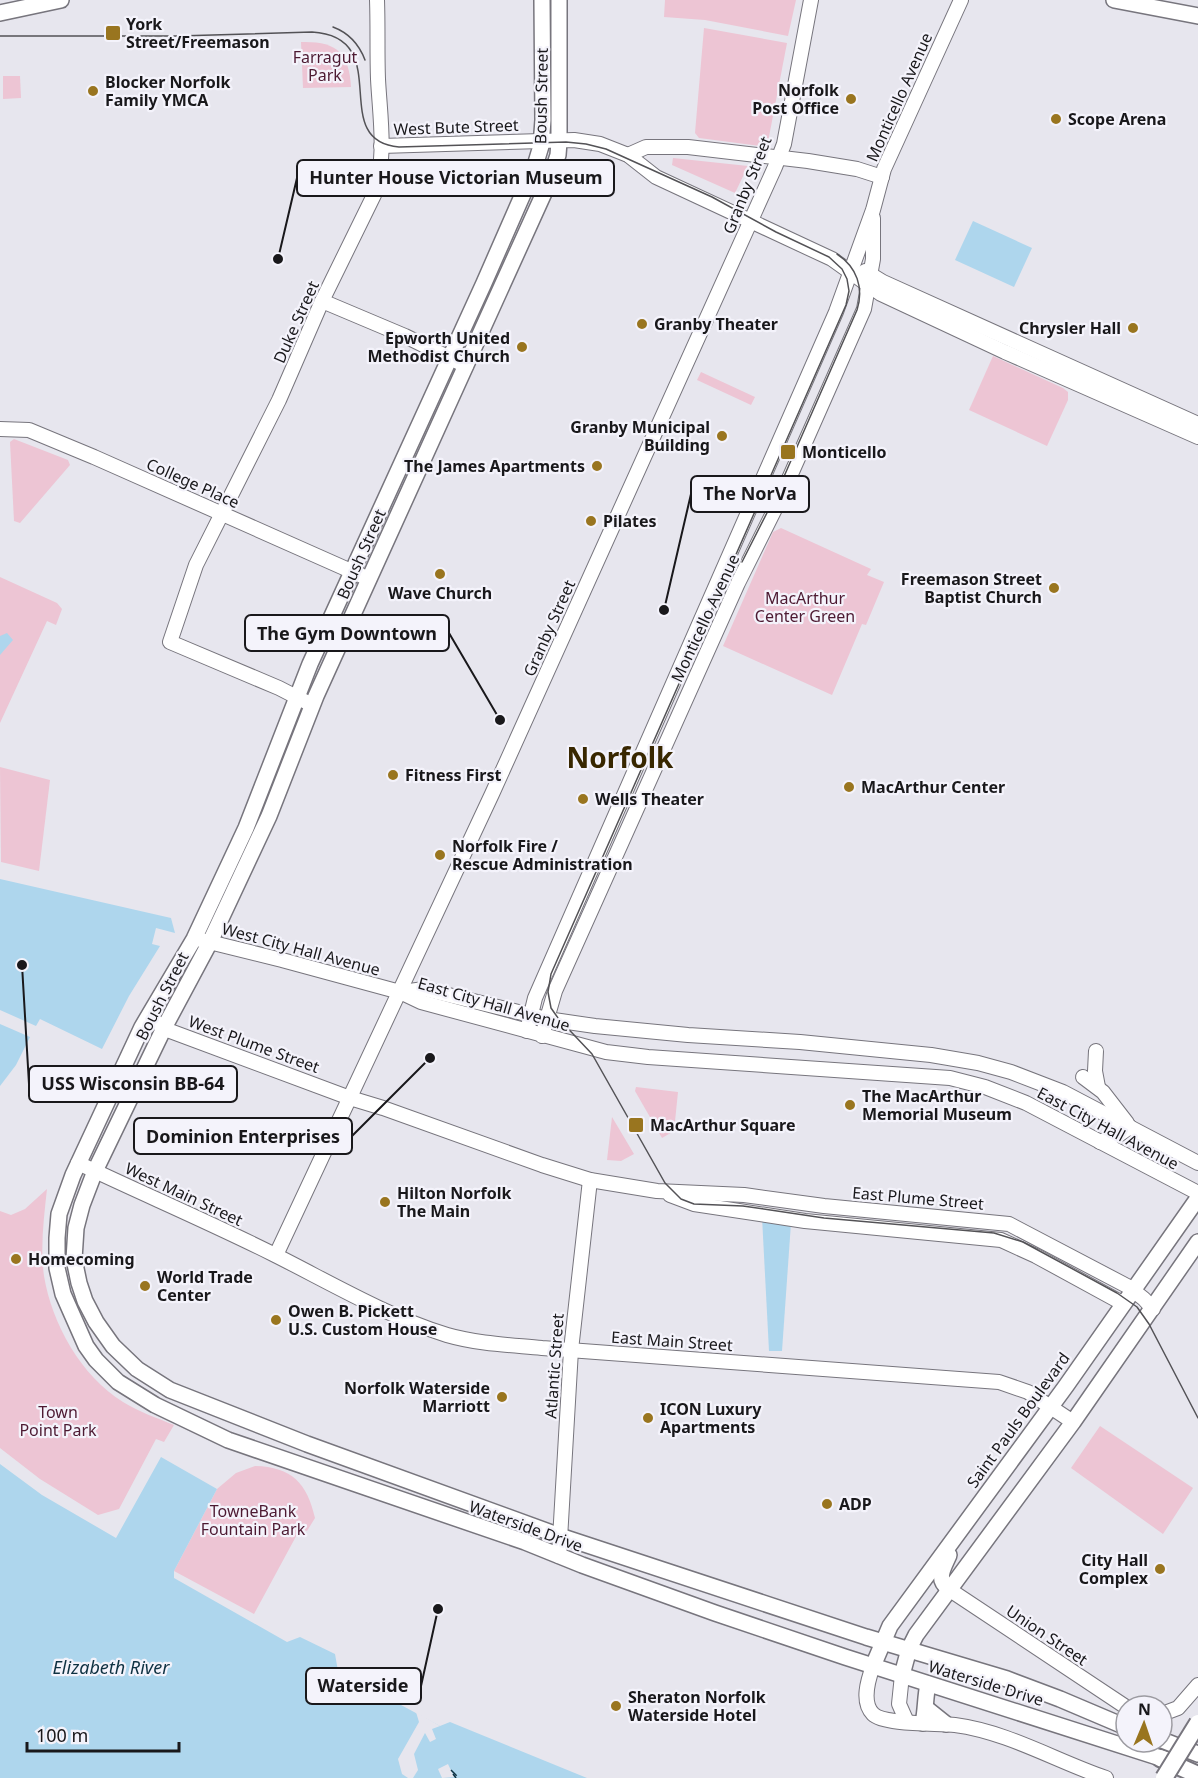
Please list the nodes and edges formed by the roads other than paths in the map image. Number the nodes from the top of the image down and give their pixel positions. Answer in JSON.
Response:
{"nodes":[{"id":1,"x":61,"y":0,"type":"edge"},
{"id":2,"x":377,"y":0,"type":"edge"},
{"id":3,"x":542,"y":0,"type":"edge"},
{"id":4,"x":559,"y":0,"type":"edge"},
{"id":5,"x":811,"y":0,"type":"edge"},
{"id":6,"x":961,"y":0,"type":"edge"},
{"id":7,"x":1114,"y":0,"type":"edge"},
{"id":8,"x":0,"y":13,"type":"edge"},
{"id":9,"x":1198,"y":16,"type":"edge"},
{"id":10,"x":542,"y":140,"type":"junction"},
{"id":11,"x":559,"y":140,"type":"junction"},
{"id":12,"x":381,"y":146,"type":"junction"},
{"id":13,"x":628,"y":155,"type":"junction"},
{"id":14,"x":778,"y":158,"type":"junction"},
{"id":15,"x":882,"y":177,"type":"junction"},
{"id":16,"x":873,"y":210,"type":"junction"},
{"id":17,"x":750,"y":222,"type":"junction"},
{"id":18,"x":851,"y":267,"type":"junction"},
{"id":19,"x":869,"y":281,"type":"junction"},
{"id":20,"x":322,"y":301,"type":"junction"},
{"id":21,"x":449,"y":359,"type":"junction"},
{"id":22,"x":466,"y":366,"type":"junction"},
{"id":23,"x":1198,"y":424,"type":"edge"},
{"id":24,"x":0,"y":429,"type":"edge"},
{"id":25,"x":1198,"y":437,"type":"edge"},
{"id":26,"x":221,"y":514,"type":"junction"},
{"id":27,"x":352,"y":571,"type":"junction"},
{"id":28,"x":369,"y":579,"type":"junction"},
{"id":29,"x":298,"y":698,"type":"junction"},
{"id":30,"x":312,"y":705,"type":"junction"},
{"id":31,"x":194,"y":939,"type":"junction"},
{"id":32,"x":210,"y":942,"type":"junction"},
{"id":33,"x":400,"y":992,"type":"junction"},
{"id":34,"x":531,"y":1016,"type":"junction"},
{"id":35,"x":148,"y":1017,"type":"junction"},
{"id":36,"x":547,"y":1019,"type":"junction"},
{"id":37,"x":164,"y":1028,"type":"junction"},
{"id":38,"x":526,"y":1031,"type":"junction"},
{"id":39,"x":542,"y":1036,"type":"junction"},
{"id":40,"x":1096,"y":1050,"type":"dead end"},
{"id":41,"x":1083,"y":1077,"type":"dead end"},
{"id":42,"x":1098,"y":1087,"type":"junction"},
{"id":43,"x":350,"y":1098,"type":"junction"},
{"id":44,"x":1130,"y":1127,"type":"junction"},
{"id":45,"x":1100,"y":1142,"type":"junction"},
{"id":46,"x":78,"y":1163,"type":"junction"},
{"id":47,"x":1198,"y":1163,"type":"edge"},
{"id":48,"x":95,"y":1172,"type":"junction"},
{"id":49,"x":590,"y":1180,"type":"junction"},
{"id":50,"x":657,"y":1191,"type":"junction"},
{"id":51,"x":1198,"y":1193,"type":"edge"},
{"id":52,"x":1198,"y":1198,"type":"edge"},
{"id":53,"x":1198,"y":1242,"type":"edge"},
{"id":54,"x":276,"y":1255,"type":"junction"},
{"id":55,"x":1134,"y":1290,"type":"junction"},
{"id":56,"x":1124,"y":1304,"type":"junction"},
{"id":57,"x":1152,"y":1309,"type":"junction"},
{"id":58,"x":571,"y":1350,"type":"junction"},
{"id":59,"x":1052,"y":1406,"type":"junction"},
{"id":60,"x":1073,"y":1422,"type":"junction"},
{"id":61,"x":360,"y":1463,"type":"junction"},
{"id":62,"x":339,"y":1479,"type":"junction"},
{"id":63,"x":984,"y":1498,"type":"junction"},
{"id":64,"x":1010,"y":1508,"type":"junction"},
{"id":65,"x":958,"y":1533,"type":"junction"},
{"id":66,"x":560,"y":1536,"type":"junction"},
{"id":67,"x":559,"y":1556,"type":"junction"},
{"id":68,"x":950,"y":1590,"type":"junction"},
{"id":69,"x":883,"y":1642,"type":"junction"},
{"id":70,"x":909,"y":1649,"type":"junction"},
{"id":71,"x":873,"y":1666,"type":"junction"},
{"id":72,"x":902,"y":1676,"type":"junction"},
{"id":73,"x":928,"y":1684,"type":"junction"},
{"id":74,"x":1198,"y":1685,"type":"edge"},
{"id":75,"x":1114,"y":1699,"type":"edge"},
{"id":76,"x":1174,"y":1710,"type":"edge"},
{"id":77,"x":919,"y":1718,"type":"junction"},
{"id":78,"x":1114,"y":1722,"type":"edge"},
{"id":79,"x":1198,"y":1723,"type":"edge"},
{"id":80,"x":945,"y":1724,"type":"joint"},
{"id":81,"x":1174,"y":1745,"type":"edge"},
{"id":82,"x":1198,"y":1754,"type":"edge"},
{"id":83,"x":1160,"y":1758,"type":"junction"},
{"id":84,"x":1198,"y":1770,"type":"edge"},
{"id":85,"x":1198,"y":1775,"type":"edge"},
{"id":86,"x":1106,"y":1778,"type":"edge"},
{"id":87,"x":1164,"y":1778,"type":"edge"}],
"edges":[{"from":1,"to":8,"type":"main road"},
{"from":2,"to":12,"type":"street","name":"Duke Street"},
{"from":3,"to":10,"type":"main road","name":"Boush Street"},
{"from":4,"to":11,"type":"main road","name":"Boush Street"},
{"from":5,"to":14,"type":"street","name":"Granby Street"},
{"from":6,"to":15,"type":"street","name":"Monticello Avenue"},
{"from":7,"to":9,"type":"main road"},
{"from":10,"to":11,"type":"street","name":"West Bute Street"},
{"from":10,"to":12,"type":"street","name":"West Bute Street"},
{"from":10,"to":21,"type":"main road","name":"Boush Street"},
{"from":11,"to":13,"type":"street","name":"West Bute Street"},
{"from":11,"to":22,"type":"main road","name":"Boush Street"},
{"from":12,"to":20,"type":"street","name":"Duke Street"},
{"from":13,"to":14,"type":"street"},
{"from":13,"to":17,"type":"street","name":"West Bute Street"},
{"from":14,"to":15,"type":"street"},
{"from":14,"to":17,"type":"street","name":"Granby Street"},
{"from":15,"to":16,"type":"street","name":"Monticello Avenue"},
{"from":16,"to":18,"type":"street","name":"Monticello Avenue"},
{"from":16,"to":19,"type":"street","name":"Monticello Avenue"},
{"from":17,"to":18,"type":"street","name":"West Bute Street"},
{"from":17,"to":33,"type":"street","name":"Granby Street"},
{"from":18,"to":19,"type":"street","name":"West Bute Street"},
{"from":18,"to":34,"type":"street","name":"Monticello Avenue"},
{"from":19,"to":23,"type":"street"},
{"from":19,"to":25,"type":"street"},
{"from":19,"to":36,"type":"street","name":"Monticello Avenue"},
{"from":20,"to":21,"type":"street"},
{"from":20,"to":26,"type":"street","name":"Duke Street"},
{"from":21,"to":22,"type":"street"},
{"from":21,"to":27,"type":"main road","name":"Boush Street"},
{"from":22,"to":28,"type":"main road","name":"Boush Street"},
{"from":24,"to":26,"type":"street","name":"College Place"},
{"from":26,"to":27,"type":"street","name":"College Place"},
{"from":26,"to":29,"type":"street","name":"Duke Street"},
{"from":27,"to":28,"type":"street","name":"College Place"},
{"from":27,"to":29,"type":"main road","name":"Boush Street"},
{"from":28,"to":30,"type":"main road","name":"Boush Street"},
{"from":29,"to":30,"type":"street"},
{"from":29,"to":31,"type":"main road","name":"Boush Street"},
{"from":30,"to":32,"type":"main road","name":"Boush Street"},
{"from":31,"to":32,"type":"street","name":"West City Hall Avenue"},
{"from":31,"to":35,"type":"main road","name":"Boush Street"},
{"from":32,"to":33,"type":"street","name":"West City Hall Avenue"},
{"from":32,"to":37,"type":"main road","name":"Boush Street"},
{"from":33,"to":34,"type":"street","name":"East City Hall Avenue"},
{"from":33,"to":38,"type":"street","name":"East City Hall Avenue"},
{"from":33,"to":43,"type":"street","name":"Granby Street"},
{"from":34,"to":36,"type":"street","name":"East City Hall Avenue"},
{"from":34,"to":38,"type":"street","name":"Monticello Avenue"},
{"from":35,"to":37,"type":"street","name":"West Plume Street"},
{"from":35,"to":46,"type":"main road","name":"Boush Street"},
{"from":36,"to":39,"type":"street","name":"Monticello Avenue"},
{"from":36,"to":44,"type":"street","name":"East City Hall Avenue"},
{"from":37,"to":43,"type":"street","name":"West Plume Street"},
{"from":37,"to":48,"type":"main road","name":"Boush Street"},
{"from":38,"to":39,"type":"street","name":"East City Hall Avenue"},
{"from":39,"to":45,"type":"street","name":"East City Hall Avenue"},
{"from":40,"to":42,"type":"street"},
{"from":41,"to":42,"type":"street"},
{"from":42,"to":44,"type":"street"},
{"from":43,"to":49,"type":"street","name":"East Plume Street"},
{"from":43,"to":54,"type":"street","name":"Granby Street"},
{"from":44,"to":45,"type":"street"},
{"from":44,"to":47,"type":"street","name":"East City Hall Avenue"},
{"from":45,"to":51,"type":"street","name":"East City Hall Avenue"},
{"from":46,"to":48,"type":"street","name":"West Main Street"},
{"from":46,"to":62,"type":"main road","name":"Waterside Drive"},
{"from":48,"to":54,"type":"street","name":"West Main Street"},
{"from":48,"to":61,"type":"main road","name":"Waterside Drive"},
{"from":49,"to":50,"type":"street","name":"East Plume Street"},
{"from":49,"to":58,"type":"street","name":"Atlantic Street"},
{"from":50,"to":55,"type":"street","name":"East Plume Street"},
{"from":50,"to":56,"type":"street","name":"East Plume Street"},
{"from":52,"to":55,"type":"main road","name":"Saint Pauls Boulevard"},
{"from":53,"to":57,"type":"main road"},
{"from":54,"to":58,"type":"street","name":"East Main Street"},
{"from":55,"to":56,"type":"main road","name":"Saint Pauls Boulevard"},
{"from":55,"to":57,"type":"street","name":"East Plume Street"},
{"from":56,"to":59,"type":"main road","name":"Saint Pauls Boulevard"},
{"from":57,"to":60,"type":"main road"},
{"from":58,"to":59,"type":"street","name":"East Main Street"},
{"from":58,"to":66,"type":"street","name":"Atlantic Street"},
{"from":59,"to":60,"type":"street","name":"East Main Street"},
{"from":59,"to":63,"type":"main road","name":"Saint Pauls Boulevard"},
{"from":60,"to":64,"type":"main road"},
{"from":61,"to":62,"type":"main road"},
{"from":61,"to":66,"type":"main road","name":"Waterside Drive"},
{"from":62,"to":67,"type":"main road","name":"Waterside Drive"},
{"from":63,"to":64,"type":"main road"},
{"from":63,"to":65,"type":"main road","name":"Saint Pauls Boulevard"},
{"from":64,"to":68,"type":"main road"},
{"from":65,"to":68,"type":"main road"},
{"from":65,"to":69,"type":"main road","name":"Saint Pauls Boulevard"},
{"from":66,"to":67,"type":"street","name":"Atlantic Street"},
{"from":66,"to":69,"type":"main road","name":"Waterside Drive"},
{"from":67,"to":71,"type":"main road","name":"Waterside Drive"},
{"from":68,"to":70,"type":"main road"},
{"from":68,"to":75,"type":"street","name":"Union Street"},
{"from":69,"to":70,"type":"main road","name":"Waterside Drive"},
{"from":69,"to":71,"type":"main road","name":"Saint Pauls Boulevard"},
{"from":70,"to":72,"type":"main road"},
{"from":70,"to":78,"type":"main road","name":"Waterside Drive"},
{"from":71,"to":72,"type":"main road","name":"Waterside Drive"},
{"from":71,"to":77,"type":"street"},
{"from":72,"to":73,"type":"main road","name":"Waterside Drive"},
{"from":72,"to":77,"type":"street"},
{"from":73,"to":77,"type":"main road"},
{"from":73,"to":83,"type":"main road","name":"Waterside Drive"},
{"from":74,"to":76,"type":"street"},
{"from":77,"to":80,"type":"main road"},
{"from":79,"to":87,"type":"highway","bridge":true},
{"from":80,"to":86,"type":"street"},
{"from":81,"to":82,"type":"main road"},
{"from":83,"to":84,"type":"main road","name":"Waterside Drive"},
{"from":83,"to":85,"type":"highway"}]}
